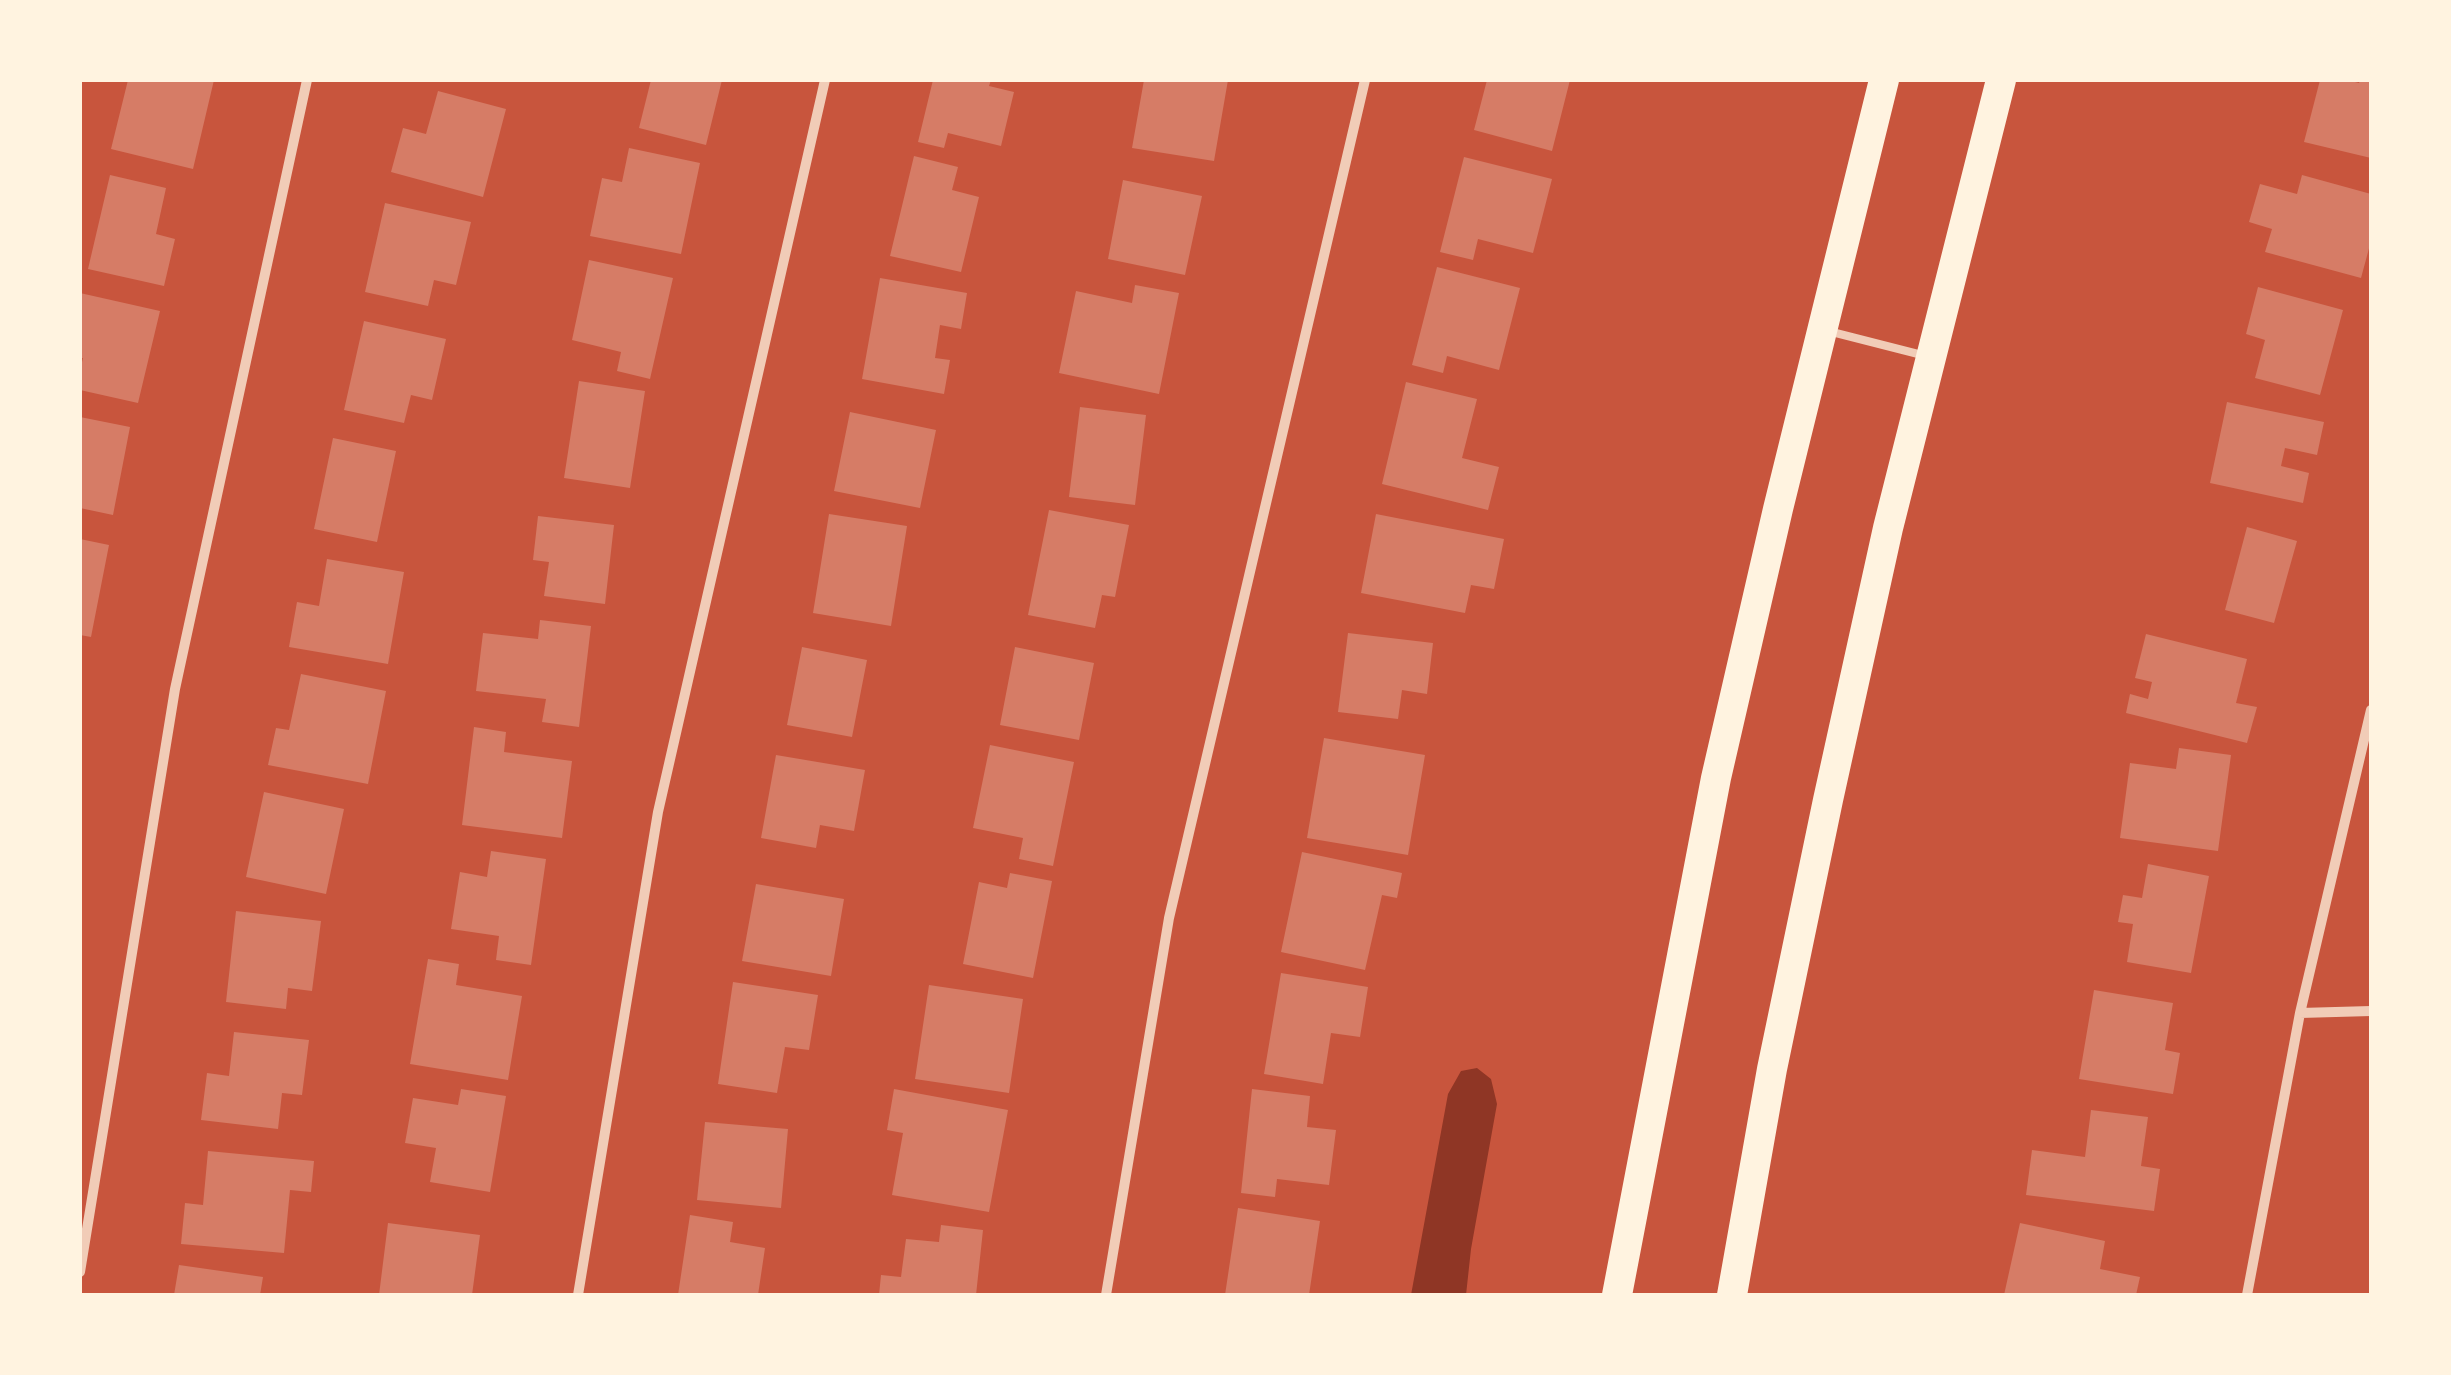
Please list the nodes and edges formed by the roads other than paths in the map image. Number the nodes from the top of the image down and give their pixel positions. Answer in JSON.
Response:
{"nodes":[{"id":1,"x":306,"y":80,"type":"edge"},
{"id":2,"x":826,"y":80,"type":"edge"},
{"id":3,"x":1365,"y":80,"type":"edge"},
{"id":4,"x":1884,"y":80,"type":"edge"},
{"id":5,"x":2001,"y":80,"type":"edge"},
{"id":6,"x":1821,"y":330,"type":"junction"},
{"id":7,"x":1930,"y":358,"type":"junction"},
{"id":8,"x":2371,"y":710,"type":"edge"},
{"id":9,"x":2371,"y":1010,"type":"edge"},
{"id":10,"x":2300,"y":1013,"type":"junction"},
{"id":11,"x":80,"y":1272,"type":"edge"},
{"id":12,"x":578,"y":1295,"type":"edge"},
{"id":13,"x":1106,"y":1295,"type":"edge"},
{"id":14,"x":1617,"y":1295,"type":"edge"},
{"id":15,"x":1732,"y":1295,"type":"edge"},
{"id":16,"x":2248,"y":1295,"type":"edge"}],
"edges":[{"from":1,"to":11,"type":"street"},
{"from":2,"to":12,"type":"street"},
{"from":3,"to":13,"type":"street"},
{"from":4,"to":6,"type":"highway"},
{"from":5,"to":7,"type":"highway"},
{"from":6,"to":7,"type":"lane"},
{"from":6,"to":14,"type":"highway"},
{"from":7,"to":15,"type":"highway"},
{"from":8,"to":10,"type":"street"},
{"from":9,"to":10,"type":"street"},
{"from":10,"to":16,"type":"street"}]}
